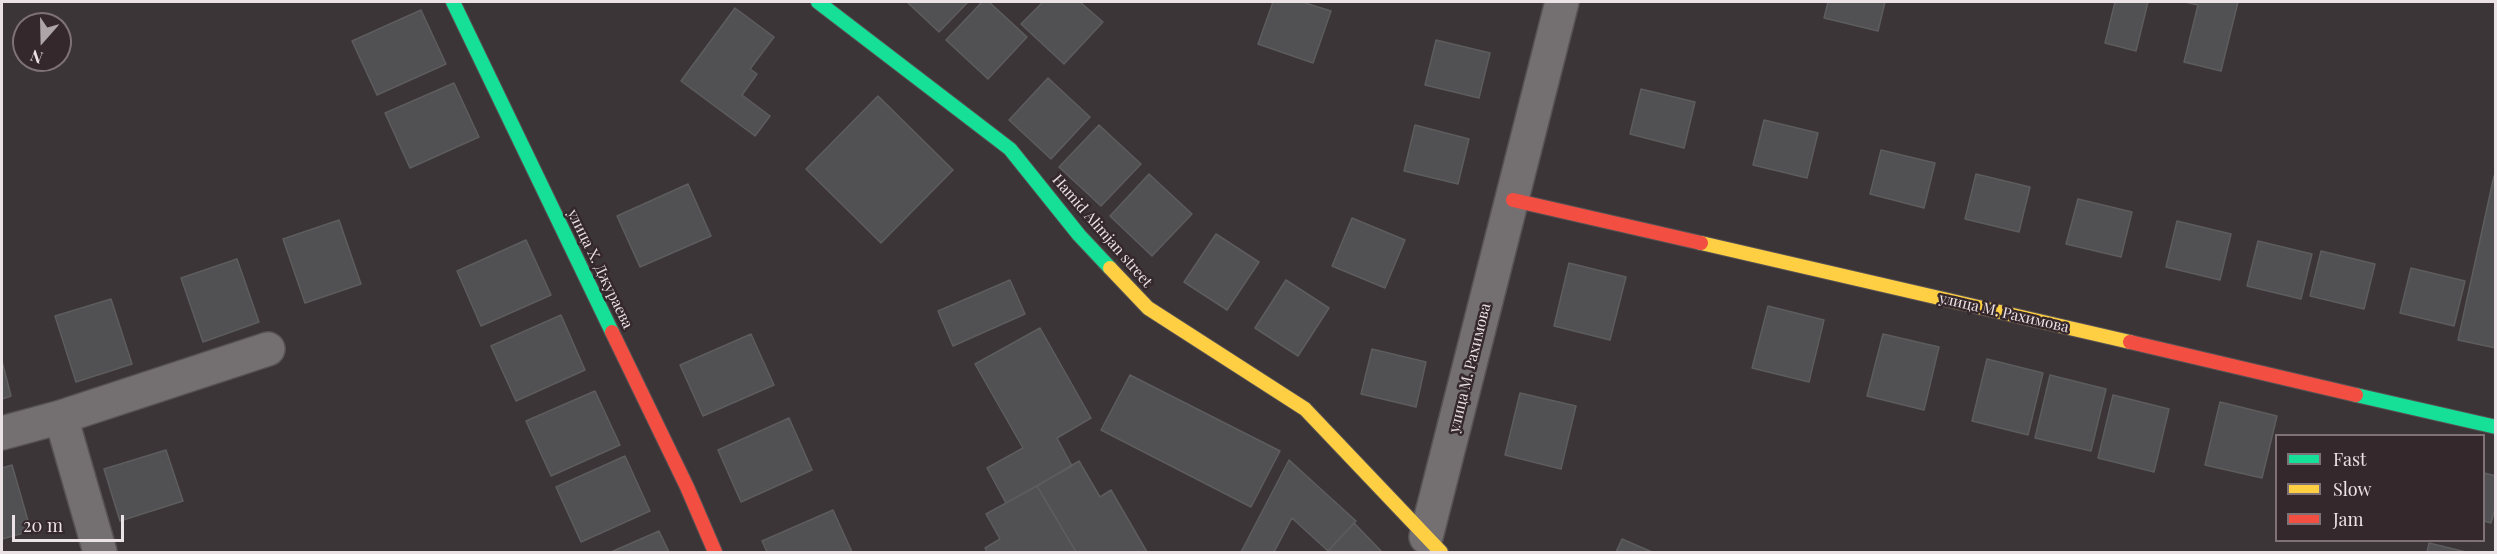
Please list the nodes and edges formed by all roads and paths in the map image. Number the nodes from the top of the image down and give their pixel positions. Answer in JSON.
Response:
{"nodes":[{"id":1,"x":453,"y":2,"type":"edge"},
{"id":2,"x":818,"y":2,"type":"edge"},
{"id":3,"x":1562,"y":2,"type":"edge"},
{"id":4,"x":1513,"y":200,"type":"junction"},
{"id":5,"x":268,"y":349,"type":"dead end"},
{"id":6,"x":61,"y":417,"type":"junction"},
{"id":7,"x":2496,"y":427,"type":"edge"},
{"id":8,"x":2,"y":433,"type":"edge"},
{"id":9,"x":1433,"y":545,"type":"edge"},
{"id":10,"x":100,"y":552,"type":"edge"},
{"id":11,"x":715,"y":552,"type":"edge"}],
"edges":[{"from":1,"to":11,"type":"street","name":"улица Х. Джураева"},
{"from":2,"to":9,"type":"street","name":"Hamid Alimjan street"},
{"from":3,"to":4,"type":"street","name":"улица М. Рахимова"},
{"from":4,"to":7,"type":"street","name":"улица М. Рахимова"},
{"from":4,"to":9,"type":"street","name":"улица М. Рахимова"},
{"from":5,"to":6,"type":"street"},
{"from":6,"to":8,"type":"street"},
{"from":6,"to":10,"type":"street"}]}
